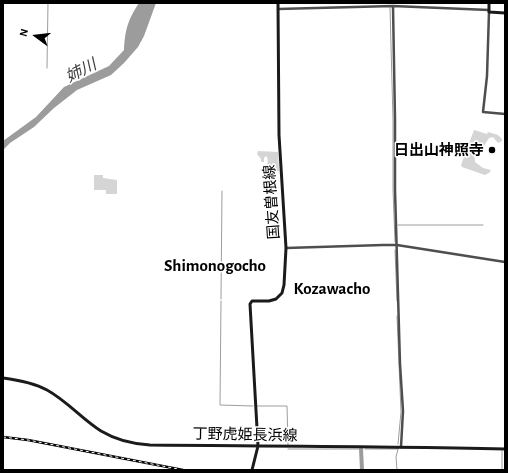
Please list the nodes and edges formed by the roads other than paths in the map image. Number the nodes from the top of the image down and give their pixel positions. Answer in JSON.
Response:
{"nodes":[{"id":1,"x":278,"y":3,"type":"edge"},
{"id":2,"x":489,"y":3,"type":"edge"},
{"id":3,"x":391,"y":6,"type":"junction"},
{"id":4,"x":278,"y":9,"type":"junction"},
{"id":5,"x":489,"y":11,"type":"junction"},
{"id":6,"x":505,"y":12,"type":"edge"},
{"id":7,"x":505,"y":114,"type":"edge"},
{"id":8,"x":397,"y":245,"type":"junction"},
{"id":9,"x":286,"y":248,"type":"junction"},
{"id":10,"x":505,"y":262,"type":"edge"},
{"id":11,"x":3,"y":378,"type":"edge"},
{"id":12,"x":258,"y":446,"type":"junction"},
{"id":13,"x":401,"y":447,"type":"junction"},
{"id":14,"x":505,"y":449,"type":"edge"},
{"id":15,"x":252,"y":470,"type":"edge"}],
"edges":[{"from":1,"to":4,"type":"main road","name":"国友曽根線"},
{"from":2,"to":5,"type":"main road"},
{"from":3,"to":4,"type":"street"},
{"from":3,"to":5,"type":"street"},
{"from":3,"to":8,"type":"street"},
{"from":4,"to":9,"type":"main road","name":"国友曽根線"},
{"from":5,"to":6,"type":"main road"},
{"from":5,"to":7,"type":"street"},
{"from":8,"to":9,"type":"street"},
{"from":8,"to":10,"type":"street"},
{"from":8,"to":13,"type":"street"},
{"from":9,"to":12,"type":"main road","name":"国友曽根線"},
{"from":11,"to":12,"type":"main road","name":"丁野虎姫長浜線"},
{"from":12,"to":13,"type":"main road","name":"丁野虎姫長浜線"},
{"from":12,"to":15,"type":"main road","name":"国友曽根線"},
{"from":13,"to":14,"type":"main road","name":"丁野虎姫長浜線"}]}
